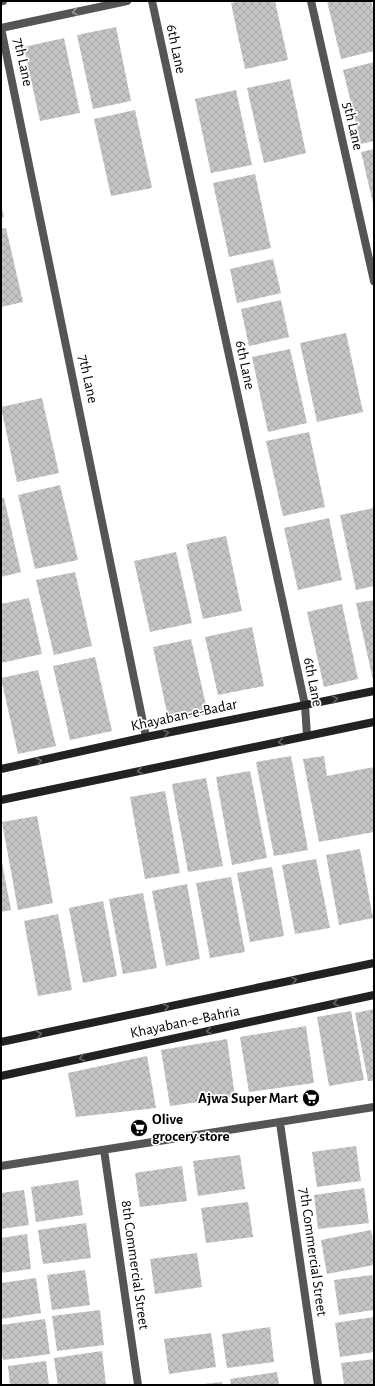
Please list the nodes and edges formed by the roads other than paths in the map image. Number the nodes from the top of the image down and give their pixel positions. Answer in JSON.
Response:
{"nodes":[{"id":1,"x":127,"y":1,"type":"edge"},
{"id":2,"x":152,"y":1,"type":"edge"},
{"id":3,"x":311,"y":1,"type":"edge"},
{"id":4,"x":1,"y":28,"type":"edge"},
{"id":5,"x":374,"y":281,"type":"edge"},
{"id":6,"x":374,"y":691,"type":"edge"},
{"id":7,"x":305,"y":705,"type":"junction"},
{"id":8,"x":374,"y":722,"type":"edge"},
{"id":9,"x":307,"y":736,"type":"junction"},
{"id":10,"x":146,"y":737,"type":"junction"},
{"id":11,"x":1,"y":769,"type":"edge"},
{"id":12,"x":1,"y":800,"type":"edge"},
{"id":13,"x":374,"y":963,"type":"edge"},
{"id":14,"x":374,"y":995,"type":"edge"},
{"id":15,"x":1,"y":1042,"type":"edge"},
{"id":16,"x":1,"y":1076,"type":"edge"},
{"id":17,"x":374,"y":1107,"type":"edge"},
{"id":18,"x":280,"y":1123,"type":"junction"},
{"id":19,"x":104,"y":1150,"type":"junction"},
{"id":20,"x":1,"y":1166,"type":"edge"},
{"id":21,"x":138,"y":1385,"type":"edge"},
{"id":22,"x":318,"y":1385,"type":"edge"}],
"edges":[{"from":1,"to":4,"type":"street","one_way":true},
{"from":2,"to":7,"type":"street","name":"6th Lane"},
{"from":3,"to":5,"type":"street","name":"5th Lane"},
{"from":4,"to":10,"type":"street","name":"7th Lane"},
{"from":7,"to":6,"type":"main road","name":"Khayaban-e-Badar","one_way":true},
{"from":7,"to":9,"type":"street","name":"6th Lane"},
{"from":10,"to":7,"type":"main road","name":"Khayaban-e-Badar","one_way":true},
{"from":8,"to":9,"type":"main road"},
{"from":9,"to":12,"type":"main road","one_way":true},
{"from":11,"to":10,"type":"main road","name":"Khayaban-e-Badar","one_way":true},
{"from":15,"to":13,"type":"main road","name":"Khayaban-e-Bahria","one_way":true},
{"from":14,"to":16,"type":"main road","name":"Khayaban-e-Bahria","one_way":true},
{"from":17,"to":18,"type":"street"},
{"from":18,"to":19,"type":"street"},
{"from":18,"to":22,"type":"street","name":"7th Commercial Street"},
{"from":19,"to":20,"type":"street"},
{"from":19,"to":21,"type":"street","name":"8th Commercial Street"}]}
